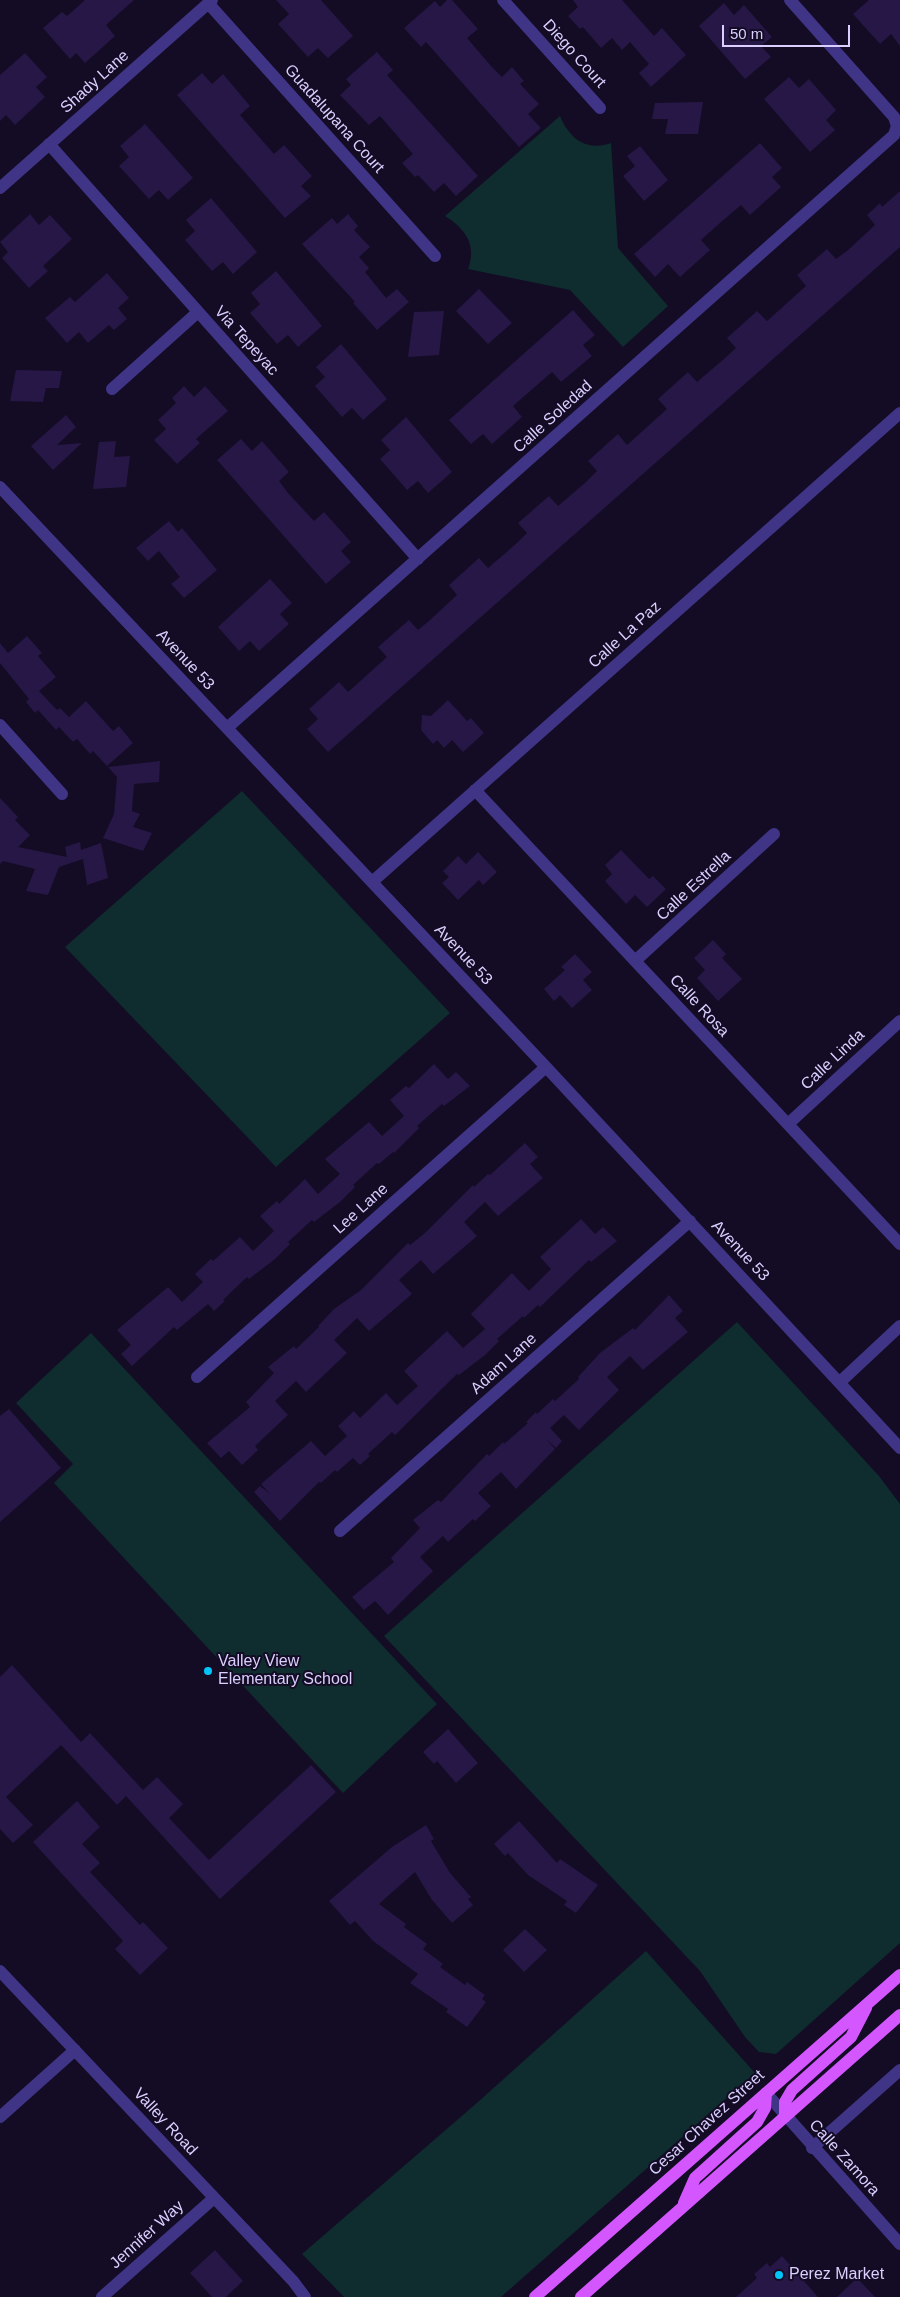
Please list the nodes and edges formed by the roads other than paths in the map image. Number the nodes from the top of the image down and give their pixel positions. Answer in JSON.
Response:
{"nodes":[{"id":1,"x":503,"y":0,"type":"edge"},
{"id":2,"x":790,"y":0,"type":"edge"},
{"id":3,"x":210,"y":2,"type":"edge"},
{"id":4,"x":600,"y":108,"type":"dead end"},
{"id":5,"x":49,"y":144,"type":"junction"},
{"id":6,"x":0,"y":188,"type":"edge"},
{"id":7,"x":435,"y":256,"type":"dead end"},
{"id":8,"x":198,"y":312,"type":"junction"},
{"id":9,"x":112,"y":389,"type":"dead end"},
{"id":10,"x":900,"y":412,"type":"edge"},
{"id":11,"x":0,"y":487,"type":"edge"},
{"id":12,"x":418,"y":559,"type":"junction"},
{"id":13,"x":0,"y":725,"type":"edge"},
{"id":14,"x":227,"y":728,"type":"junction"},
{"id":15,"x":475,"y":790,"type":"junction"},
{"id":16,"x":62,"y":794,"type":"dead end"},
{"id":17,"x":774,"y":834,"type":"dead end"},
{"id":18,"x":372,"y":882,"type":"junction"},
{"id":19,"x":635,"y":962,"type":"junction"},
{"id":20,"x":900,"y":1020,"type":"edge"},
{"id":21,"x":546,"y":1067,"type":"junction"},
{"id":22,"x":788,"y":1124,"type":"junction"},
{"id":23,"x":690,"y":1221,"type":"junction"},
{"id":24,"x":900,"y":1244,"type":"edge"},
{"id":25,"x":900,"y":1326,"type":"edge"},
{"id":26,"x":197,"y":1376,"type":"dead end"},
{"id":27,"x":840,"y":1382,"type":"junction"},
{"id":28,"x":900,"y":1448,"type":"edge"},
{"id":29,"x":340,"y":1531,"type":"dead end"},
{"id":30,"x":0,"y":1971,"type":"edge"},
{"id":31,"x":900,"y":1975,"type":"edge"},
{"id":32,"x":870,"y":2002,"type":"junction"},
{"id":33,"x":900,"y":2015,"type":"edge"},
{"id":34,"x":75,"y":2050,"type":"junction"},
{"id":35,"x":900,"y":2070,"type":"edge"},
{"id":36,"x":766,"y":2093,"type":"junction"},
{"id":37,"x":0,"y":2117,"type":"edge"},
{"id":38,"x":785,"y":2117,"type":"junction"},
{"id":39,"x":812,"y":2148,"type":"junction"},
{"id":40,"x":214,"y":2198,"type":"junction"},
{"id":41,"x":682,"y":2208,"type":"junction"},
{"id":42,"x":900,"y":2244,"type":"edge"},
{"id":43,"x":102,"y":2297,"type":"edge"},
{"id":44,"x":305,"y":2297,"type":"edge"},
{"id":45,"x":536,"y":2297,"type":"edge"},
{"id":46,"x":581,"y":2297,"type":"edge"}],
"edges":[{"from":1,"to":4,"type":"street","name":"Diego Court"},
{"from":2,"to":12,"type":"street","name":"Calle Soledad"},
{"from":3,"to":5,"type":"street","name":"Shady Lane"},
{"from":3,"to":7,"type":"street","name":"Guadalupana Court"},
{"from":5,"to":6,"type":"street","name":"Shady Lane"},
{"from":5,"to":8,"type":"street","name":"Via Tepeyac"},
{"from":8,"to":9,"type":"street"},
{"from":8,"to":12,"type":"street","name":"Via Tepeyac"},
{"from":10,"to":15,"type":"street","name":"Calle La Paz"},
{"from":11,"to":14,"type":"street","name":"Avenue 53"},
{"from":12,"to":14,"type":"street","name":"Calle Soledad"},
{"from":13,"to":16,"type":"street"},
{"from":14,"to":18,"type":"street","name":"Avenue 53"},
{"from":15,"to":18,"type":"street","name":"Calle La Paz"},
{"from":15,"to":19,"type":"street","name":"Calle Rosa"},
{"from":17,"to":19,"type":"street","name":"Calle Estrella"},
{"from":18,"to":21,"type":"street","name":"Avenue 53"},
{"from":19,"to":22,"type":"street","name":"Calle Rosa"},
{"from":20,"to":22,"type":"street","name":"Calle Linda"},
{"from":21,"to":23,"type":"street","name":"Avenue 53"},
{"from":21,"to":26,"type":"street","name":"Lee Lane"},
{"from":22,"to":24,"type":"street","name":"Calle Rosa"},
{"from":23,"to":27,"type":"street","name":"Avenue 53"},
{"from":23,"to":29,"type":"street","name":"Adam Lane"},
{"from":25,"to":27,"type":"street"},
{"from":27,"to":28,"type":"street","name":"Avenue 53"},
{"from":30,"to":34,"type":"street","name":"Valley Road"},
{"from":31,"to":32,"type":"main road","name":"Cesar Chavez Street"},
{"from":32,"to":36,"type":"main road","name":"Cesar Chavez Street"},
{"from":32,"to":38,"type":"main road"},
{"from":33,"to":38,"type":"main road"},
{"from":34,"to":37,"type":"street"},
{"from":34,"to":40,"type":"street","name":"Valley Road"},
{"from":35,"to":39,"type":"street"},
{"from":36,"to":38,"type":"street","name":"Calle Zamora"},
{"from":36,"to":41,"type":"main road"},
{"from":36,"to":45,"type":"main road","name":"Cesar Chavez Street"},
{"from":38,"to":39,"type":"street","name":"Calle Zamora"},
{"from":38,"to":41,"type":"main road"},
{"from":39,"to":42,"type":"street","name":"Calle Zamora"},
{"from":40,"to":43,"type":"street","name":"Jennifer Way"},
{"from":40,"to":44,"type":"street","name":"Valley Road"},
{"from":41,"to":46,"type":"main road"}]}
